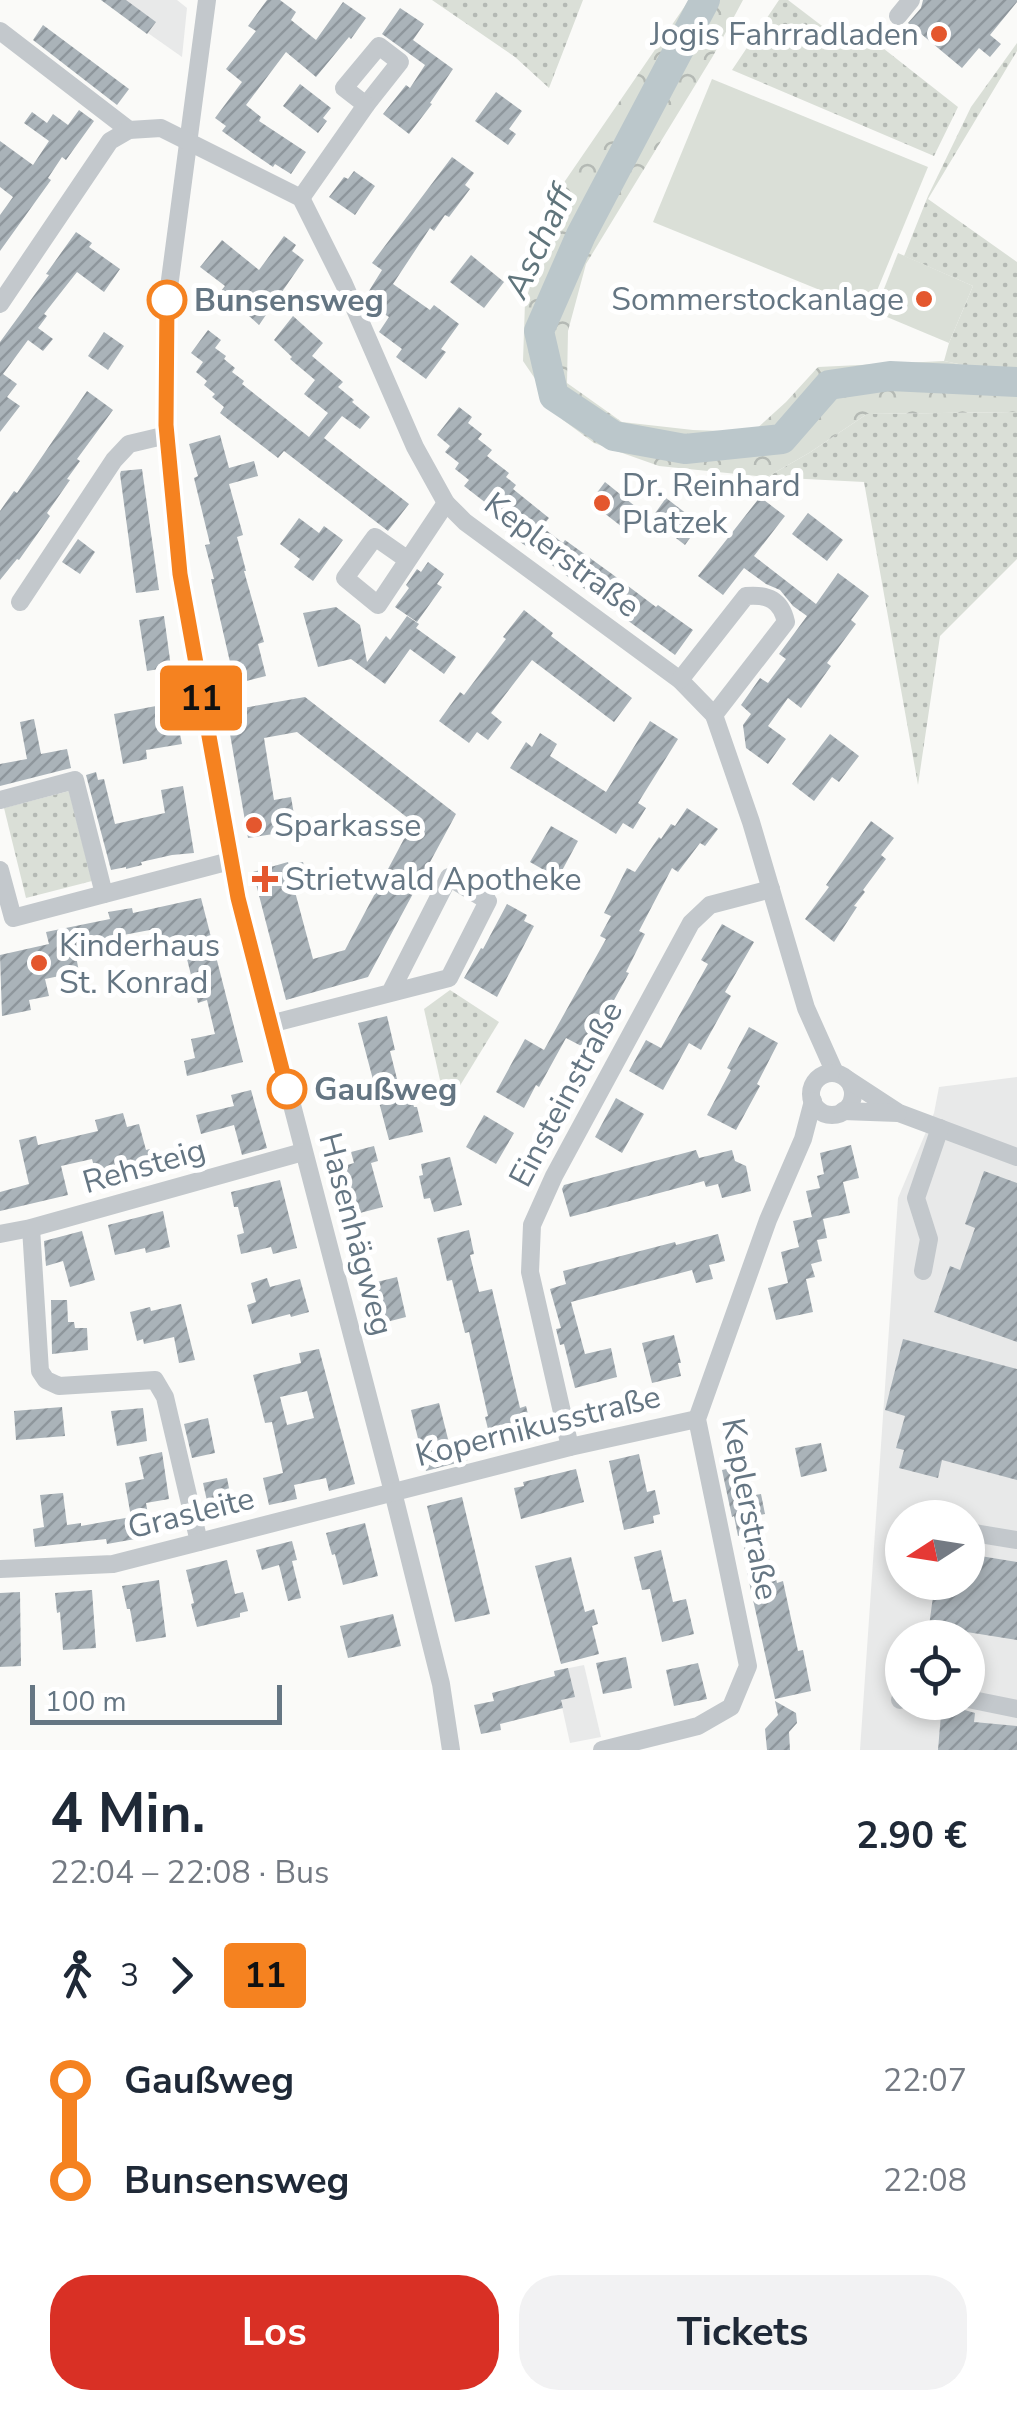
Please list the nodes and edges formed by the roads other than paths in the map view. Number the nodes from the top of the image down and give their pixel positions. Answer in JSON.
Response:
{"nodes":[{"id":1,"x":208,"y":0,"type":"edge"},
{"id":2,"x":911,"y":0,"type":"edge"},
{"id":3,"x":898,"y":16,"type":"dead end"},
{"id":4,"x":0,"y":31,"type":"edge"},
{"id":5,"x":366,"y":105,"type":"dead end"},
{"id":6,"x":129,"y":130,"type":"junction"},
{"id":7,"x":187,"y":140,"type":"junction"},
{"id":8,"x":301,"y":198,"type":"junction"},
{"id":9,"x":0,"y":304,"type":"edge"},
{"id":10,"x":167,"y":435,"type":"junction"},
{"id":11,"x":446,"y":503,"type":"junction"},
{"id":12,"x":408,"y":560,"type":"dead end"},
{"id":13,"x":20,"y":602,"type":"dead end"},
{"id":14,"x":680,"y":680,"type":"junction"},
{"id":15,"x":714,"y":715,"type":"junction"},
{"id":16,"x":0,"y":800,"type":"edge"},
{"id":17,"x":230,"y":861,"type":"junction"},
{"id":18,"x":0,"y":870,"type":"edge"},
{"id":19,"x":772,"y":889,"type":"junction"},
{"id":20,"x":104,"y":894,"type":"junction"},
{"id":21,"x":390,"y":994,"type":"junction"},
{"id":22,"x":270,"y":1024,"type":"junction"},
{"id":23,"x":833,"y":1077,"type":"junction"},
{"id":24,"x":828,"y":1108,"type":"junction"},
{"id":25,"x":899,"y":1114,"type":"junction"},
{"id":26,"x":940,"y":1128,"type":"junction"},
{"id":27,"x":304,"y":1152,"type":"junction"},
{"id":28,"x":1017,"y":1156,"type":"edge"},
{"id":29,"x":31,"y":1228,"type":"junction"},
{"id":30,"x":0,"y":1234,"type":"edge"},
{"id":31,"x":923,"y":1271,"type":"dead end"},
{"id":32,"x":697,"y":1419,"type":"junction"},
{"id":33,"x":570,"y":1448,"type":"junction"},
{"id":34,"x":394,"y":1492,"type":"junction"},
{"id":35,"x":985,"y":1535,"type":"edge"},
{"id":36,"x":1017,"y":1540,"type":"edge"},
{"id":37,"x":199,"y":1542,"type":"junction"},
{"id":38,"x":0,"y":1569,"type":"edge"},
{"id":39,"x":985,"y":1703,"type":"edge"},
{"id":40,"x":1017,"y":1710,"type":"edge"},
{"id":41,"x":451,"y":1750,"type":"edge"},
{"id":42,"x":602,"y":1750,"type":"edge"}],
"edges":[{"from":1,"to":7,"type":"street","name":"Hasenhägweg"},
{"from":2,"to":3,"type":"street"},
{"from":4,"to":6,"type":"street"},
{"from":5,"to":8,"type":"street"},
{"from":6,"to":7,"type":"street"},
{"from":6,"to":9,"type":"street"},
{"from":7,"to":8,"type":"street"},
{"from":7,"to":10,"type":"street","name":"Hasenhägweg"},
{"from":8,"to":11,"type":"street","name":"Keplerstraße"},
{"from":10,"to":13,"type":"street"},
{"from":10,"to":17,"type":"street","name":"Hasenhägweg"},
{"from":11,"to":12,"type":"street"},
{"from":11,"to":14,"type":"street","name":"Keplerstraße"},
{"from":14,"to":15,"type":"street","name":"Keplerstraße"},
{"from":14,"to":15,"type":"street"},
{"from":15,"to":19,"type":"street","name":"Keplerstraße"},
{"from":16,"to":20,"type":"street"},
{"from":17,"to":20,"type":"street"},
{"from":17,"to":22,"type":"street","name":"Hasenhägweg"},
{"from":18,"to":20,"type":"street"},
{"from":19,"to":23,"type":"street","name":"Keplerstraße"},
{"from":19,"to":33,"type":"street","name":"Einsteinstraße"},
{"from":21,"to":21,"type":"street"},
{"from":21,"to":22,"type":"street"},
{"from":22,"to":27,"type":"street","name":"Hasenhägweg"},
{"from":23,"to":24,"type":"street","name":"Keplerstraße"},
{"from":23,"to":24,"type":"street"},
{"from":23,"to":25,"type":"street"},
{"from":24,"to":25,"type":"street"},
{"from":24,"to":32,"type":"street","name":"Keplerstraße"},
{"from":25,"to":26,"type":"street"},
{"from":26,"to":28,"type":"street"},
{"from":26,"to":31,"type":"street"},
{"from":27,"to":29,"type":"street","name":"Rehsteig"},
{"from":27,"to":34,"type":"street","name":"Hasenhägweg"},
{"from":29,"to":30,"type":"street","name":"Rehsteig"},
{"from":29,"to":37,"type":"street"},
{"from":32,"to":33,"type":"street","name":"Kopernikusstraße"},
{"from":32,"to":42,"type":"street","name":"Keplerstraße"},
{"from":33,"to":34,"type":"street","name":"Kopernikusstraße"},
{"from":34,"to":37,"type":"street","name":"Grasleite"},
{"from":34,"to":41,"type":"street","name":"Hasenhägweg"},
{"from":35,"to":36,"type":"street"},
{"from":37,"to":38,"type":"street","name":"Grasleite"},
{"from":39,"to":40,"type":"street"}]}
